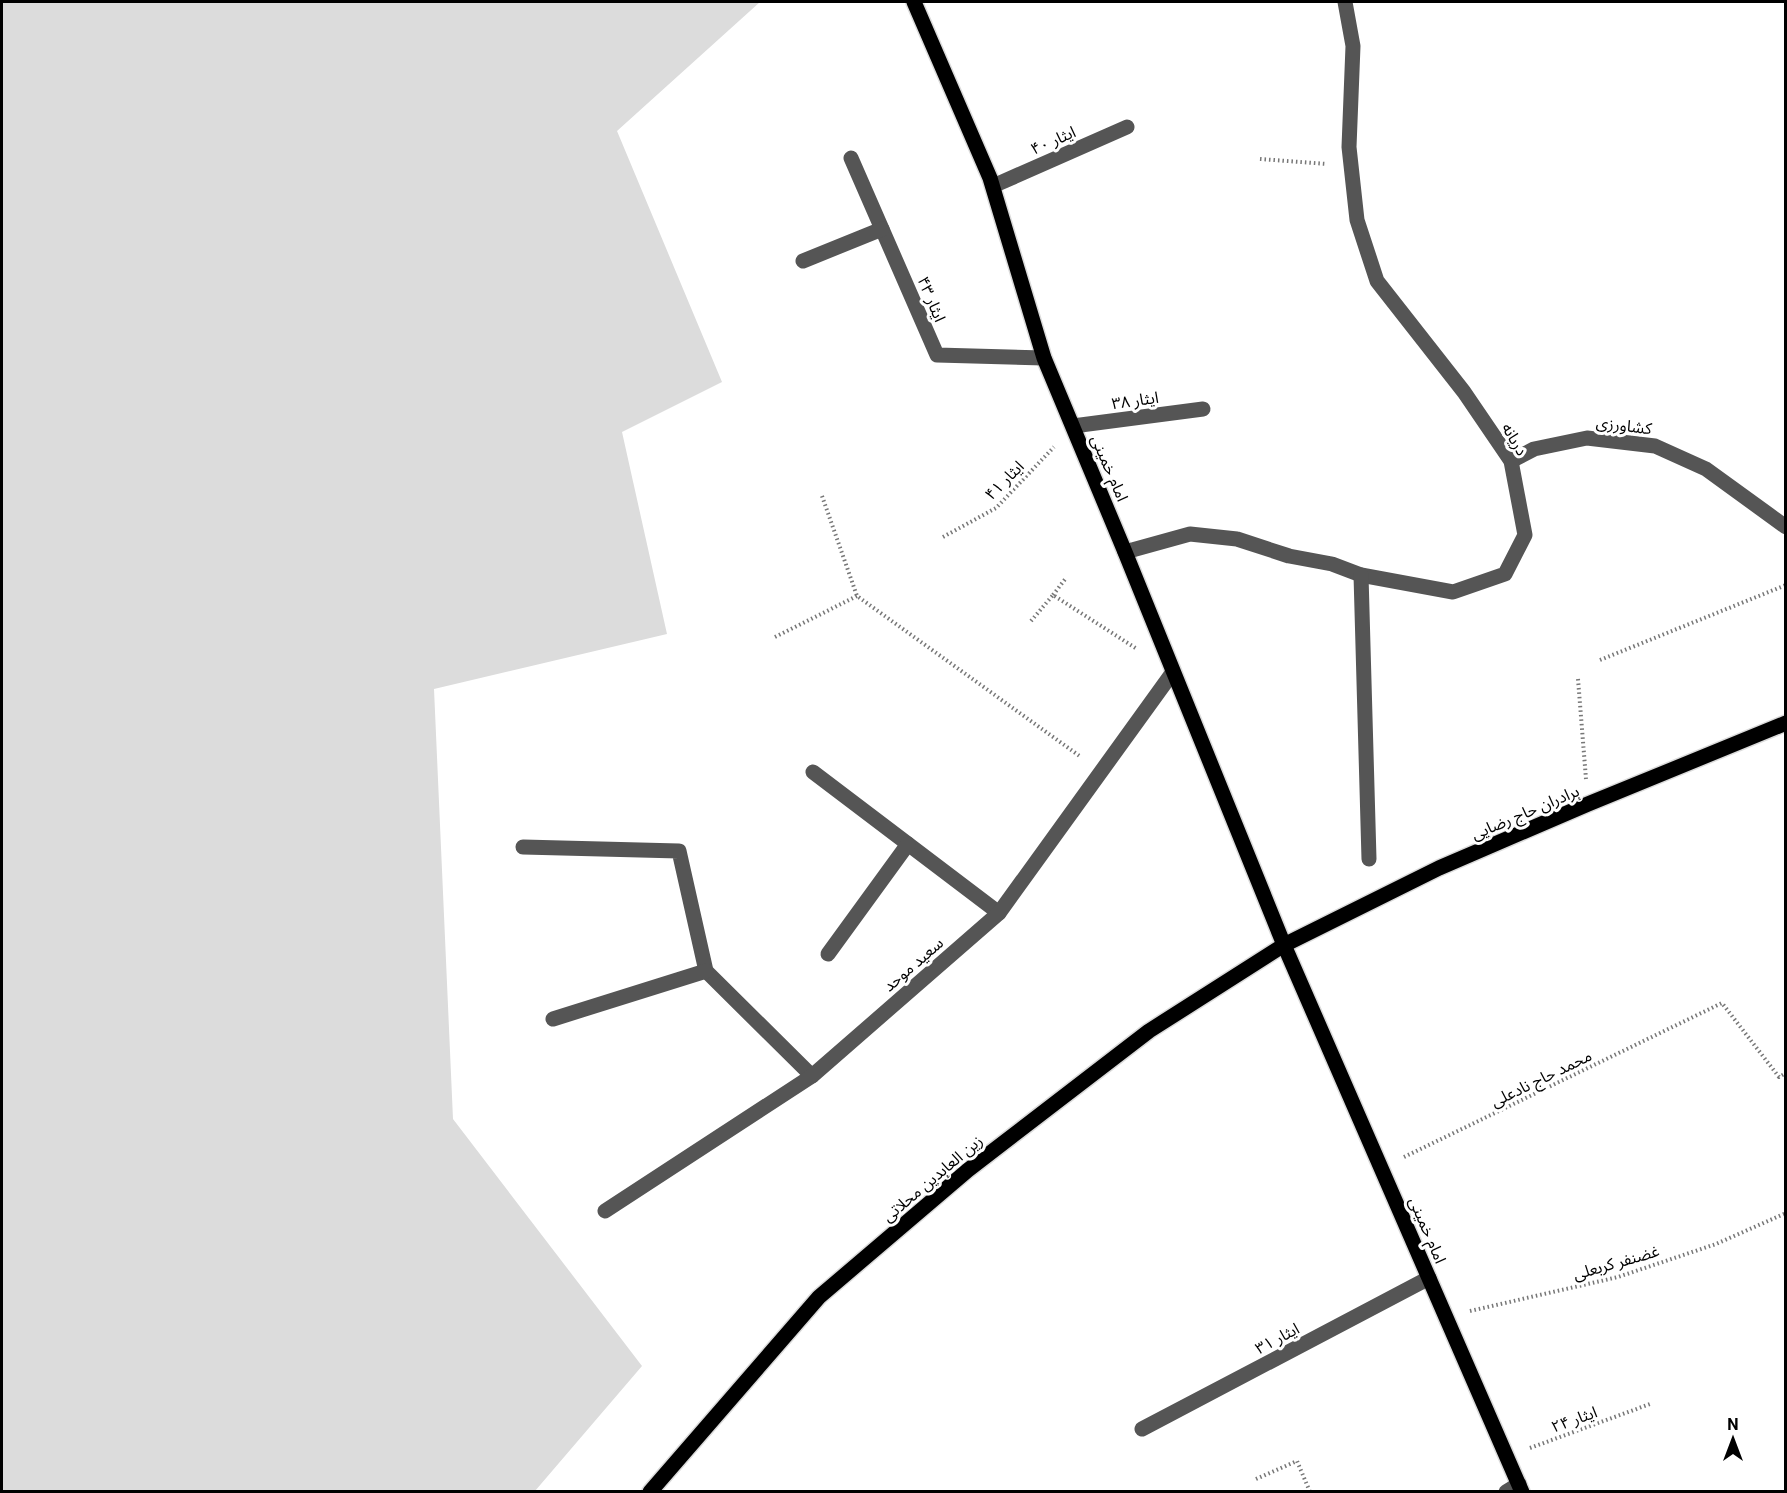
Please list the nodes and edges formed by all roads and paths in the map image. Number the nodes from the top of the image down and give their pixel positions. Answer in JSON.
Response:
{"nodes":[{"id":1,"x":914,"y":2,"type":"edge"},
{"id":2,"x":1345,"y":2,"type":"edge"},
{"id":3,"x":1127,"y":127,"type":"dead end"},
{"id":4,"x":851,"y":158,"type":"dead end"},
{"id":5,"x":1260,"y":159,"type":"dead end"},
{"id":6,"x":1351,"y":166,"type":"junction"},
{"id":7,"x":993,"y":186,"type":"junction"},
{"id":8,"x":882,"y":229,"type":"junction"},
{"id":9,"x":803,"y":261,"type":"dead end"},
{"id":10,"x":1044,"y":358,"type":"junction"},
{"id":11,"x":1203,"y":409,"type":"dead end"},
{"id":12,"x":1073,"y":426,"type":"junction"},
{"id":13,"x":1511,"y":461,"type":"junction"},
{"id":14,"x":822,"y":496,"type":"dead end"},
{"id":15,"x":1785,"y":527,"type":"edge"},
{"id":16,"x":943,"y":537,"type":"dead end"},
{"id":17,"x":1125,"y":552,"type":"junction"},
{"id":18,"x":1361,"y":574,"type":"junction"},
{"id":19,"x":1066,"y":578,"type":"dead end"},
{"id":20,"x":1785,"y":585,"type":"edge"},
{"id":21,"x":1053,"y":595,"type":"junction"},
{"id":22,"x":857,"y":596,"type":"junction"},
{"id":23,"x":1031,"y":621,"type":"dead end"},
{"id":24,"x":775,"y":637,"type":"dead end"},
{"id":25,"x":1600,"y":660,"type":"dead end"},
{"id":26,"x":1173,"y":672,"type":"junction"},
{"id":27,"x":1578,"y":680,"type":"dead end"},
{"id":28,"x":1785,"y":723,"type":"edge"},
{"id":29,"x":1101,"y":771,"type":"junction"},
{"id":30,"x":813,"y":772,"type":"dead end"},
{"id":31,"x":1588,"y":804,"type":"junction"},
{"id":32,"x":908,"y":844,"type":"junction"},
{"id":33,"x":523,"y":846,"type":"dead end"},
{"id":34,"x":1369,"y":859,"type":"dead end"},
{"id":35,"x":999,"y":913,"type":"junction"},
{"id":36,"x":1284,"y":945,"type":"junction"},
{"id":37,"x":828,"y":954,"type":"dead end"},
{"id":38,"x":706,"y":971,"type":"junction"},
{"id":39,"x":553,"y":1019,"type":"dead end"},
{"id":40,"x":1785,"y":1074,"type":"edge"},
{"id":41,"x":812,"y":1076,"type":"junction"},
{"id":42,"x":1381,"y":1167,"type":"junction"},
{"id":43,"x":605,"y":1211,"type":"dead end"},
{"id":44,"x":1785,"y":1213,"type":"edge"},
{"id":45,"x":1429,"y":1278,"type":"junction"},
{"id":46,"x":1446,"y":1316,"type":"junction"},
{"id":47,"x":1650,"y":1404,"type":"dead end"},
{"id":48,"x":1142,"y":1429,"type":"dead end"},
{"id":49,"x":1507,"y":1457,"type":"junction"},
{"id":50,"x":1256,"y":1479,"type":"dead end"},
{"id":51,"x":1516,"y":1489,"type":"edge"},
{"id":52,"x":650,"y":1491,"type":"edge"},
{"id":53,"x":1310,"y":1491,"type":"edge"}],
"edges":[{"from":1,"to":7,"type":"main road","name":"امام خمینی"},
{"from":2,"to":6,"type":"street","name":"دریانه"},
{"from":3,"to":7,"type":"street","name":"ایثار ۴۰"},
{"from":4,"to":8,"type":"street","name":"ایثار ۴۳"},
{"from":5,"to":6,"type":"path"},
{"from":6,"to":13,"type":"street","name":"دریانه"},
{"from":7,"to":10,"type":"main road","name":"امام خمینی"},
{"from":8,"to":9,"type":"street"},
{"from":8,"to":10,"type":"street","name":"ایثار ۴۳"},
{"from":10,"to":12,"type":"main road","name":"امام خمینی"},
{"from":11,"to":12,"type":"street","name":"ایثار ۳۸"},
{"from":12,"to":16,"type":"path","name":"ایثار ۴۱"},
{"from":12,"to":17,"type":"main road","name":"امام خمینی"},
{"from":13,"to":15,"type":"street","name":"کشاورزی"},
{"from":13,"to":18,"type":"street","name":"دریانه"},
{"from":14,"to":22,"type":"path"},
{"from":17,"to":18,"type":"street","name":"دریانه"},
{"from":17,"to":26,"type":"main road","name":"امام خمینی"},
{"from":18,"to":34,"type":"street"},
{"from":19,"to":21,"type":"path"},
{"from":20,"to":25,"type":"path"},
{"from":21,"to":23,"type":"path"},
{"from":21,"to":26,"type":"path"},
{"from":22,"to":24,"type":"path"},
{"from":22,"to":29,"type":"path"},
{"from":26,"to":29,"type":"street","name":"سعید موحد"},
{"from":26,"to":36,"type":"main road","name":"امام خمینی"},
{"from":27,"to":31,"type":"path"},
{"from":28,"to":31,"type":"main road","name":"برادران حاج رضایی"},
{"from":29,"to":35,"type":"street","name":"سعید موحد"},
{"from":30,"to":32,"type":"street"},
{"from":31,"to":36,"type":"main road","name":"برادران حاج رضایی"},
{"from":32,"to":35,"type":"street"},
{"from":32,"to":37,"type":"street"},
{"from":33,"to":38,"type":"street"},
{"from":35,"to":41,"type":"street","name":"سعید موحد"},
{"from":36,"to":42,"type":"main road","name":"امام خمینی"},
{"from":36,"to":52,"type":"main road","name":"زین العابدین محلاتی"},
{"from":38,"to":39,"type":"street"},
{"from":38,"to":41,"type":"street"},
{"from":40,"to":42,"type":"path","name":"محمد حاج نادعلی"},
{"from":41,"to":43,"type":"street","name":"سعید موحد"},
{"from":42,"to":45,"type":"main road","name":"امام خمینی"},
{"from":44,"to":46,"type":"path","name":"غضنفر کربعلی"},
{"from":45,"to":46,"type":"main road","name":"امام خمینی"},
{"from":45,"to":48,"type":"street","name":"ایثار ۳۱"},
{"from":46,"to":49,"type":"main road","name":"امام خمینی"},
{"from":47,"to":49,"type":"path","name":"ایثار ۲۴"},
{"from":49,"to":51,"type":"main road","name":"امام خمینی"},
{"from":50,"to":53,"type":"path"}]}
